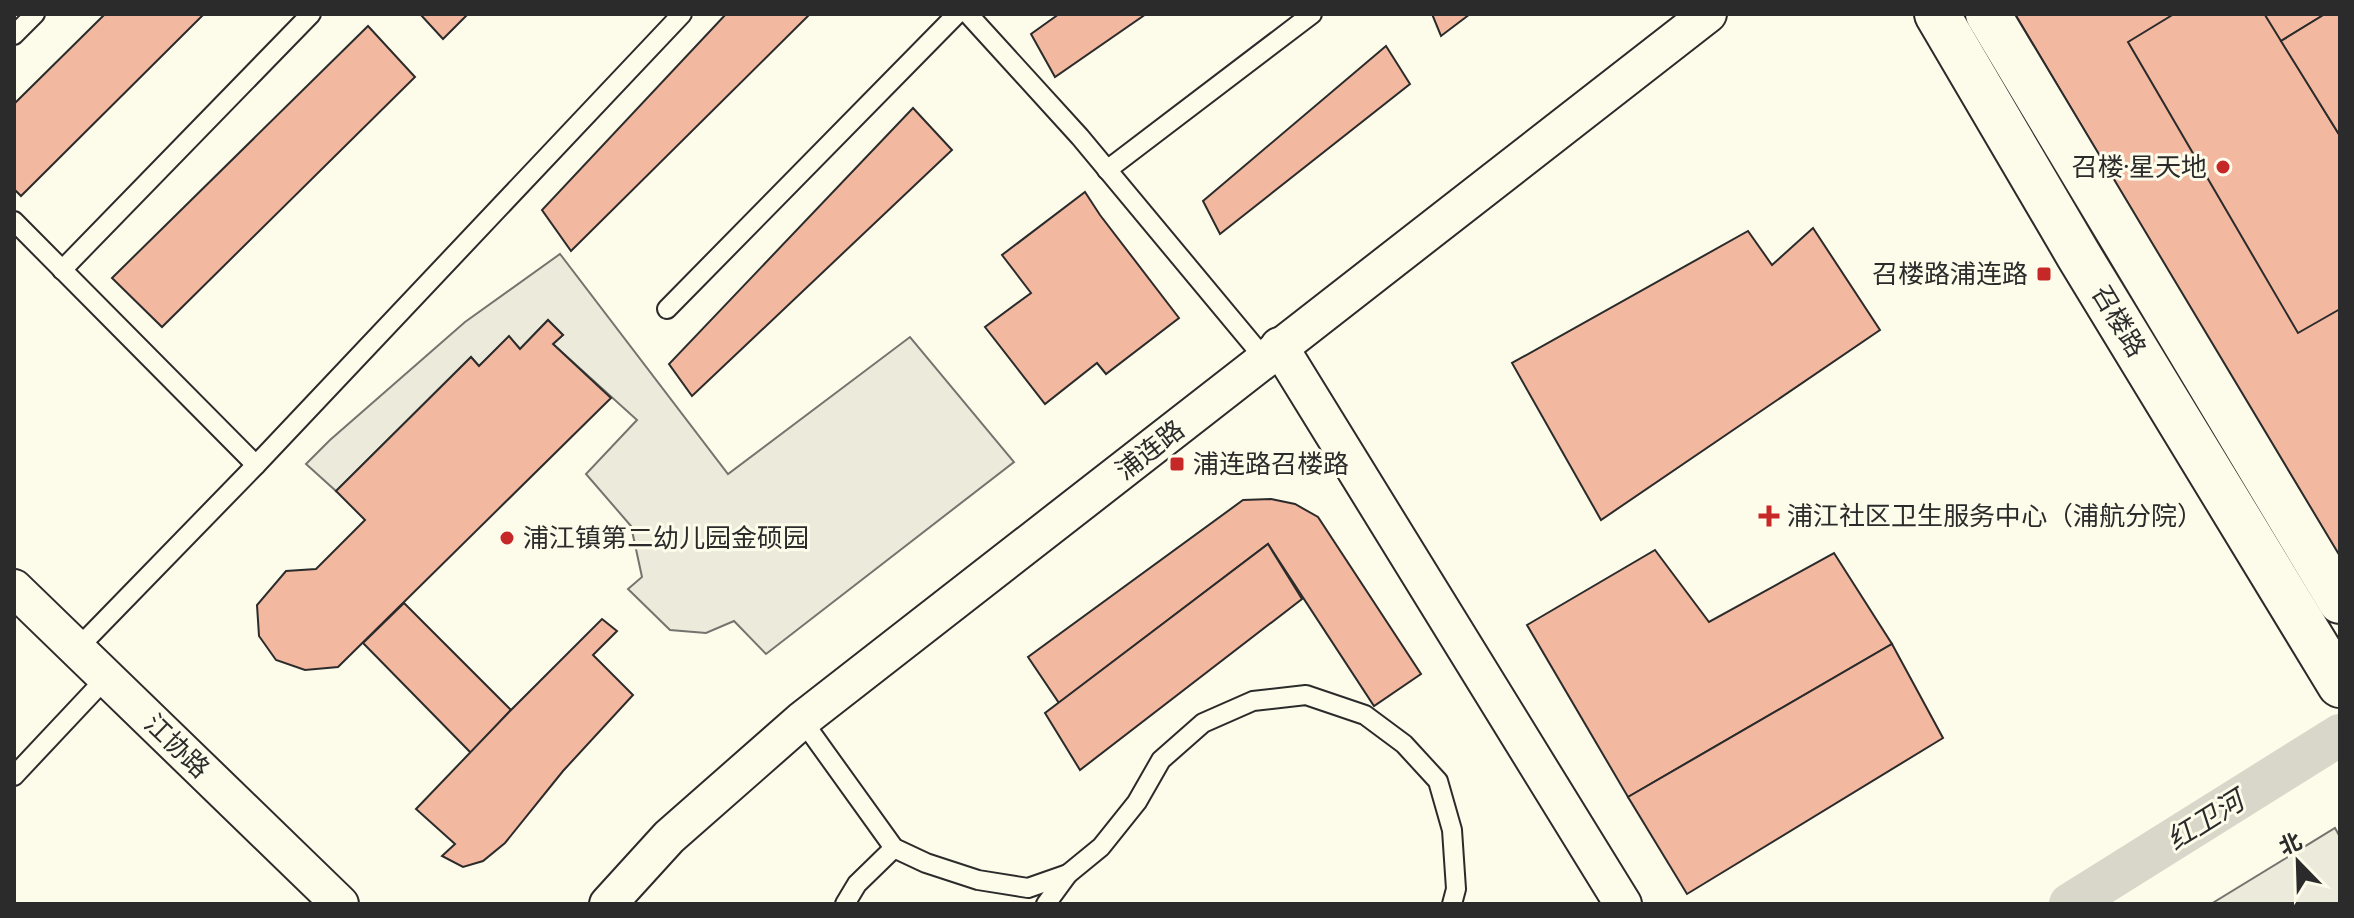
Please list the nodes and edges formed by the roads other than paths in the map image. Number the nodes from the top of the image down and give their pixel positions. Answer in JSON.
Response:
{"nodes":[{"id":1,"x":35,"y":14,"type":"edge"},
{"id":2,"x":311,"y":14,"type":"edge"},
{"id":3,"x":682,"y":14,"type":"edge"},
{"id":4,"x":957,"y":14,"type":"edge"},
{"id":5,"x":968,"y":14,"type":"edge"},
{"id":6,"x":1312,"y":14,"type":"edge"},
{"id":7,"x":1708,"y":14,"type":"edge"},
{"id":8,"x":1937,"y":14,"type":"edge"},
{"id":9,"x":1988,"y":14,"type":"edge"},
{"id":10,"x":14,"y":35,"type":"edge"},
{"id":11,"x":1107,"y":170,"type":"junction"},
{"id":12,"x":14,"y":221,"type":"edge"},
{"id":13,"x":62,"y":270,"type":"junction"},
{"id":14,"x":667,"y":309,"type":"dead end"},
{"id":15,"x":1272,"y":352,"type":"junction"},
{"id":16,"x":256,"y":465,"type":"junction"},
{"id":17,"x":14,"y":588,"type":"edge"},
{"id":18,"x":2340,"y":601,"type":"edge"},
{"id":19,"x":77,"y":649,"type":"junction"},
{"id":20,"x":107,"y":677,"type":"junction"},
{"id":21,"x":2340,"y":685,"type":"edge"},
{"id":22,"x":802,"y":720,"type":"junction"},
{"id":23,"x":14,"y":776,"type":"edge"},
{"id":24,"x":894,"y":848,"type":"junction"},
{"id":25,"x":1068,"y":874,"type":"junction"},
{"id":26,"x":340,"y":904,"type":"edge"},
{"id":27,"x":608,"y":904,"type":"edge"},
{"id":28,"x":845,"y":904,"type":"edge"},
{"id":29,"x":1046,"y":904,"type":"edge"},
{"id":30,"x":1452,"y":904,"type":"edge"},
{"id":31,"x":1623,"y":904,"type":"edge"}],
"edges":[{"from":1,"to":10,"type":"lane"},
{"from":2,"to":13,"type":"lane"},
{"from":3,"to":16,"type":"lane"},
{"from":4,"to":14,"type":"lane"},
{"from":5,"to":11,"type":"lane"},
{"from":6,"to":11,"type":"lane"},
{"from":7,"to":15,"type":"street","name":"浦连路"},
{"from":8,"to":21,"type":"street","name":"召楼路"},
{"from":9,"to":18,"type":"street","name":"召楼路"},
{"from":11,"to":15,"type":"lane"},
{"from":12,"to":13,"type":"lane"},
{"from":13,"to":16,"type":"lane"},
{"from":15,"to":22,"type":"street","name":"浦连路"},
{"from":15,"to":31,"type":"street"},
{"from":16,"to":19,"type":"lane"},
{"from":17,"to":19,"type":"street","name":"江协路"},
{"from":19,"to":20,"type":"street","name":"江协路"},
{"from":20,"to":23,"type":"lane"},
{"from":20,"to":26,"type":"street","name":"江协路"},
{"from":22,"to":24,"type":"lane"},
{"from":22,"to":27,"type":"street","name":"浦连路"},
{"from":24,"to":25,"type":"lane"},
{"from":24,"to":28,"type":"lane"},
{"from":25,"to":29,"type":"lane"},
{"from":25,"to":30,"type":"lane"}]}
